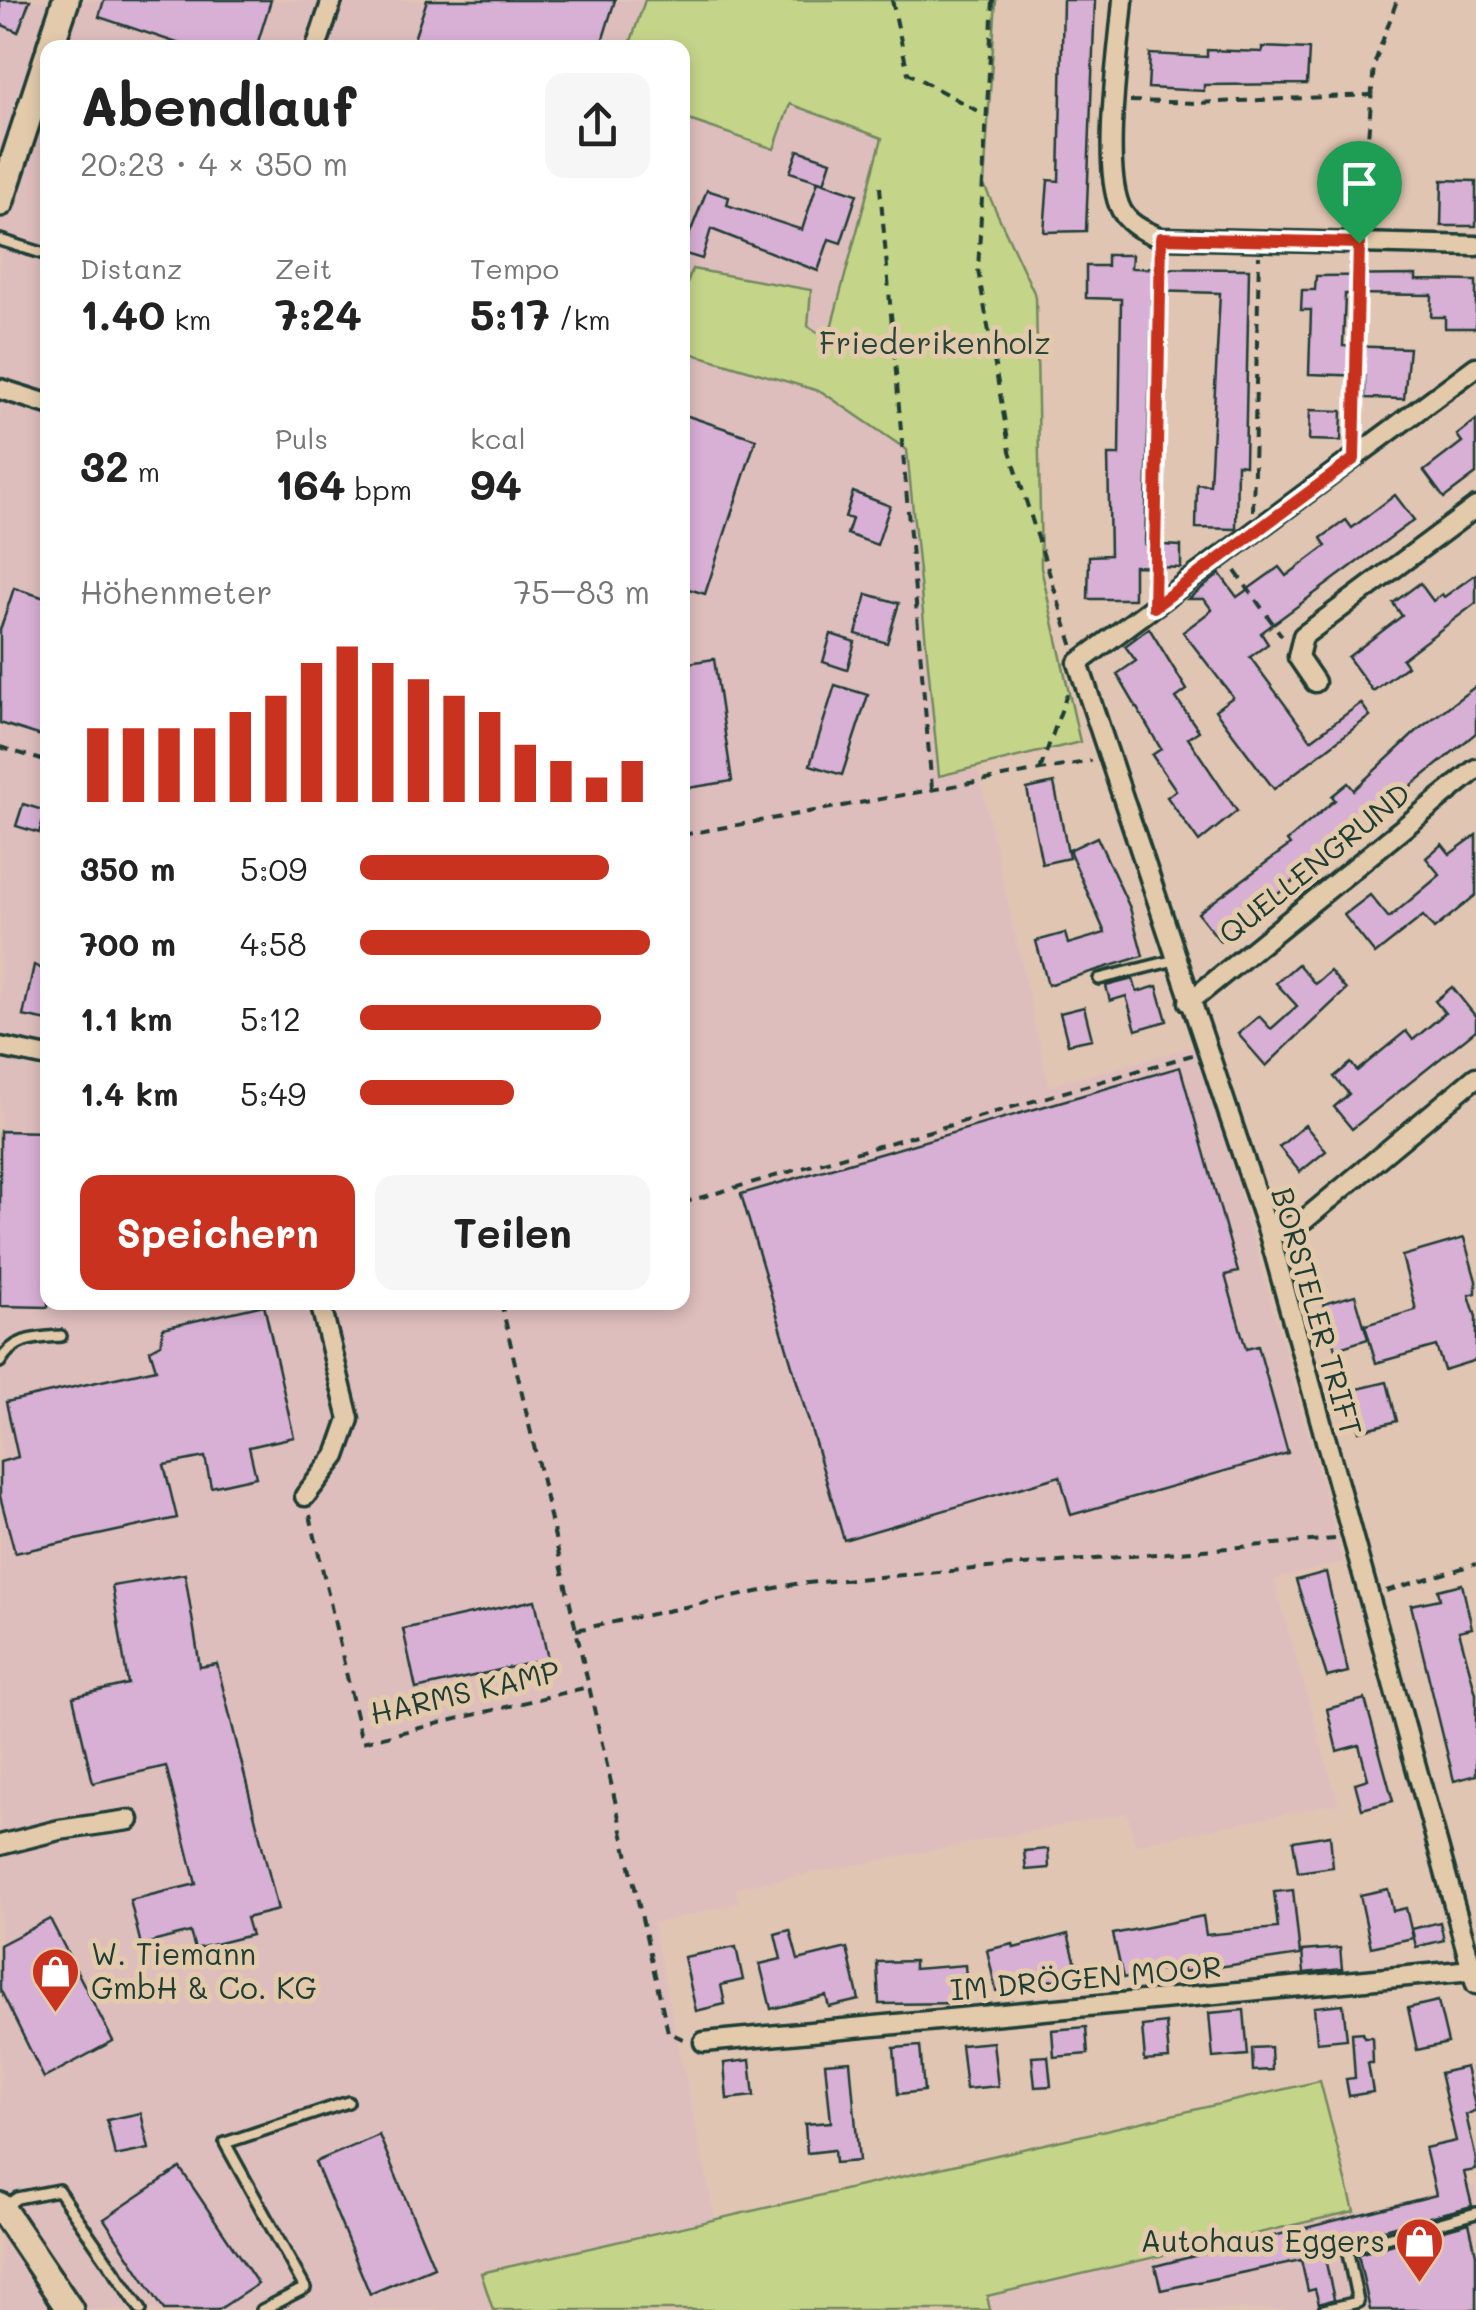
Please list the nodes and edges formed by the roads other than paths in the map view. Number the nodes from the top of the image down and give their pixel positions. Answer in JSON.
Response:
{"nodes":[{"id":1,"x":66,"y":0,"type":"edge"},
{"id":2,"x":332,"y":0,"type":"edge"},
{"id":3,"x":1123,"y":0,"type":"edge"},
{"id":4,"x":53,"y":40,"type":"edge"},
{"id":5,"x":319,"y":40,"type":"edge"},
{"id":6,"x":40,"y":80,"type":"edge"},
{"id":7,"x":0,"y":203,"type":"edge"},
{"id":8,"x":0,"y":240,"type":"edge"},
{"id":9,"x":1476,"y":246,"type":"edge"},
{"id":10,"x":40,"y":252,"type":"edge"},
{"id":11,"x":1476,"y":368,"type":"edge"},
{"id":12,"x":0,"y":389,"type":"edge"},
{"id":13,"x":40,"y":402,"type":"edge"},
{"id":14,"x":1476,"y":507,"type":"edge"},
{"id":15,"x":1315,"y":682,"type":"dead end"},
{"id":16,"x":1476,"y":768,"type":"edge"},
{"id":17,"x":1175,"y":960,"type":"junction"},
{"id":18,"x":1099,"y":979,"type":"dead end"},
{"id":19,"x":1188,"y":1002,"type":"junction"},
{"id":20,"x":0,"y":1047,"type":"edge"},
{"id":21,"x":40,"y":1055,"type":"edge"},
{"id":22,"x":1476,"y":1077,"type":"edge"},
{"id":23,"x":1269,"y":1234,"type":"junction"},
{"id":24,"x":322,"y":1310,"type":"edge"},
{"id":25,"x":61,"y":1336,"type":"dead end"},
{"id":26,"x":0,"y":1362,"type":"edge"},
{"id":27,"x":305,"y":1496,"type":"road end"},
{"id":28,"x":129,"y":1820,"type":"dead end"},
{"id":29,"x":0,"y":1845,"type":"edge"},
{"id":30,"x":1474,"y":1977,"type":"edge"},
{"id":31,"x":704,"y":2042,"type":"road end"},
{"id":32,"x":348,"y":2102,"type":"dead end"},
{"id":33,"x":1,"y":2208,"type":"edge"},
{"id":34,"x":1476,"y":2213,"type":"edge"},
{"id":35,"x":70,"y":2310,"type":"edge"},
{"id":36,"x":141,"y":2310,"type":"edge"},
{"id":37,"x":262,"y":2310,"type":"edge"},
{"id":38,"x":1324,"y":2310,"type":"edge"}],
"edges":[{"from":1,"to":4,"type":"street"},
{"from":2,"to":5,"type":"street"},
{"from":3,"to":9,"type":"street"},
{"from":6,"to":7,"type":"street"},
{"from":8,"to":10,"type":"lane"},
{"from":11,"to":17,"type":"street","name":"BORSTELER TRIFT"},
{"from":12,"to":13,"type":"street"},
{"from":14,"to":15,"type":"street"},
{"from":16,"to":19,"type":"street","name":"QUELLENGRUND"},
{"from":17,"to":18,"type":"lane"},
{"from":17,"to":19,"type":"street","name":"BORSTELER TRIFT"},
{"from":19,"to":23,"type":"street","name":"BORSTELER TRIFT"},
{"from":20,"to":21,"type":"street"},
{"from":22,"to":23,"type":"street"},
{"from":23,"to":30,"type":"street","name":"BORSTELER TRIFT"},
{"from":24,"to":27,"type":"street"},
{"from":25,"to":26,"type":"lane"},
{"from":28,"to":29,"type":"street"},
{"from":30,"to":31,"type":"street","name":"IM DRÖGEN MOOR"},
{"from":32,"to":37,"type":"lane"},
{"from":33,"to":35,"type":"street"},
{"from":33,"to":36,"type":"lane"},
{"from":34,"to":38,"type":"lane"}]}
